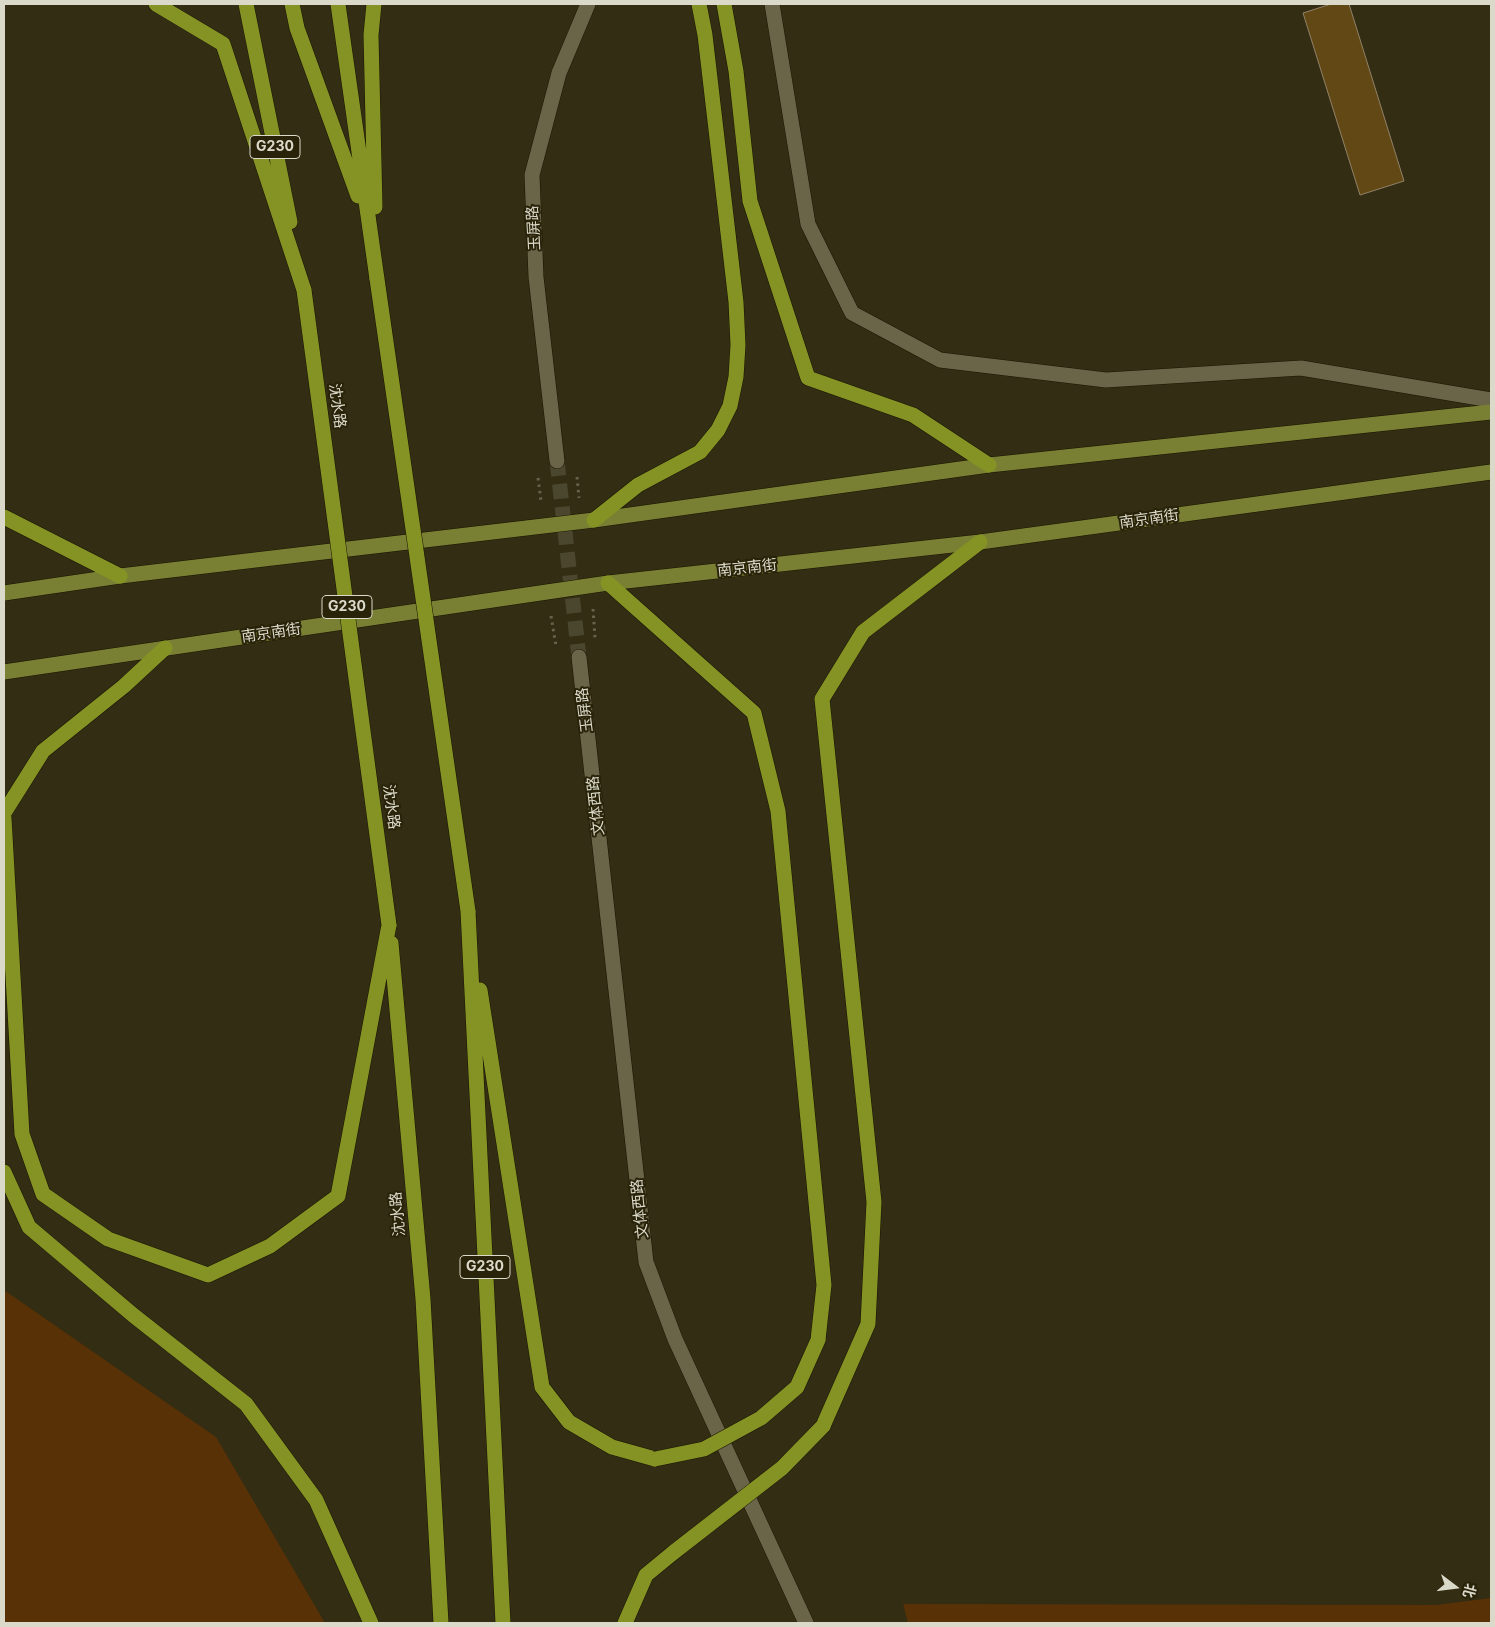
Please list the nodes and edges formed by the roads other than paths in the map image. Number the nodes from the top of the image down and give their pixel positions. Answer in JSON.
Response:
{"nodes":[{"id":1,"x":156,"y":4,"type":"edge"},
{"id":2,"x":246,"y":4,"type":"edge"},
{"id":3,"x":292,"y":4,"type":"edge"},
{"id":4,"x":338,"y":4,"type":"edge"},
{"id":5,"x":374,"y":4,"type":"edge"},
{"id":6,"x":588,"y":4,"type":"edge"},
{"id":7,"x":699,"y":4,"type":"edge"},
{"id":8,"x":724,"y":4,"type":"edge"},
{"id":9,"x":772,"y":4,"type":"edge"},
{"id":10,"x":369,"y":226,"type":"junction"},
{"id":11,"x":377,"y":279,"type":"junction"},
{"id":12,"x":304,"y":290,"type":"junction"},
{"id":13,"x":1491,"y":400,"type":"edge"},
{"id":14,"x":1491,"y":412,"type":"edge"},
{"id":15,"x":557,"y":460,"type":"tunnel mouth"},
{"id":16,"x":989,"y":465,"type":"junction"},
{"id":17,"x":1491,"y":472,"type":"edge"},
{"id":18,"x":4,"y":517,"type":"edge"},
{"id":19,"x":594,"y":520,"type":"junction"},
{"id":20,"x":980,"y":542,"type":"junction"},
{"id":21,"x":120,"y":576,"type":"junction"},
{"id":22,"x":608,"y":583,"type":"junction"},
{"id":23,"x":4,"y":593,"type":"edge"},
{"id":24,"x":165,"y":648,"type":"junction"},
{"id":25,"x":579,"y":657,"type":"tunnel mouth"},
{"id":26,"x":4,"y":672,"type":"edge"},
{"id":27,"x":591,"y":763,"type":"joint"},
{"id":28,"x":4,"y":813,"type":"edge"},
{"id":29,"x":4,"y":818,"type":"edge"},
{"id":30,"x":468,"y":912,"type":"junction"},
{"id":31,"x":389,"y":924,"type":"junction"},
{"id":32,"x":4,"y":1172,"type":"edge"},
{"id":33,"x":371,"y":1623,"type":"edge"},
{"id":34,"x":441,"y":1623,"type":"edge"},
{"id":35,"x":503,"y":1623,"type":"edge"},
{"id":36,"x":625,"y":1623,"type":"edge"},
{"id":37,"x":806,"y":1623,"type":"edge"}],
"edges":[{"from":1,"to":12,"type":"highway"},
{"from":2,"to":12,"type":"highway","name":"沈水路","number":"G230"},
{"from":3,"to":10,"type":"highway"},
{"from":4,"to":10,"type":"highway","number":"G230"},
{"from":5,"to":11,"type":"highway"},
{"from":6,"to":15,"type":"street","name":"玉屏路"},
{"from":7,"to":19,"type":"highway"},
{"from":8,"to":16,"type":"highway"},
{"from":9,"to":13,"type":"street"},
{"from":10,"to":11,"type":"highway","number":"G230"},
{"from":11,"to":30,"type":"highway","number":"G230","bridge":true},
{"from":12,"to":31,"type":"highway","name":"沈水路","number":"G230","bridge":true},
{"from":14,"to":16,"type":"main road"},
{"from":16,"to":19,"type":"main road"},
{"from":17,"to":20,"type":"main road","name":"南京南街"},
{"from":18,"to":21,"type":"highway"},
{"from":19,"to":21,"type":"main road"},
{"from":20,"to":22,"type":"main road","name":"南京南街"},
{"from":20,"to":36,"type":"highway","bridge":true},
{"from":21,"to":23,"type":"main road"},
{"from":22,"to":24,"type":"main road","name":"南京南街"},
{"from":22,"to":30,"type":"highway","bridge":true},
{"from":24,"to":26,"type":"main road","name":"南京南街"},
{"from":24,"to":28,"type":"highway"},
{"from":25,"to":27,"type":"street","name":"玉屏路"},
{"from":27,"to":37,"type":"street","name":"文体西路"},
{"from":29,"to":31,"type":"highway"},
{"from":30,"to":35,"type":"highway","number":"G230"},
{"from":31,"to":34,"type":"highway","name":"沈水路","number":"G230"},
{"from":32,"to":33,"type":"highway"}]}
